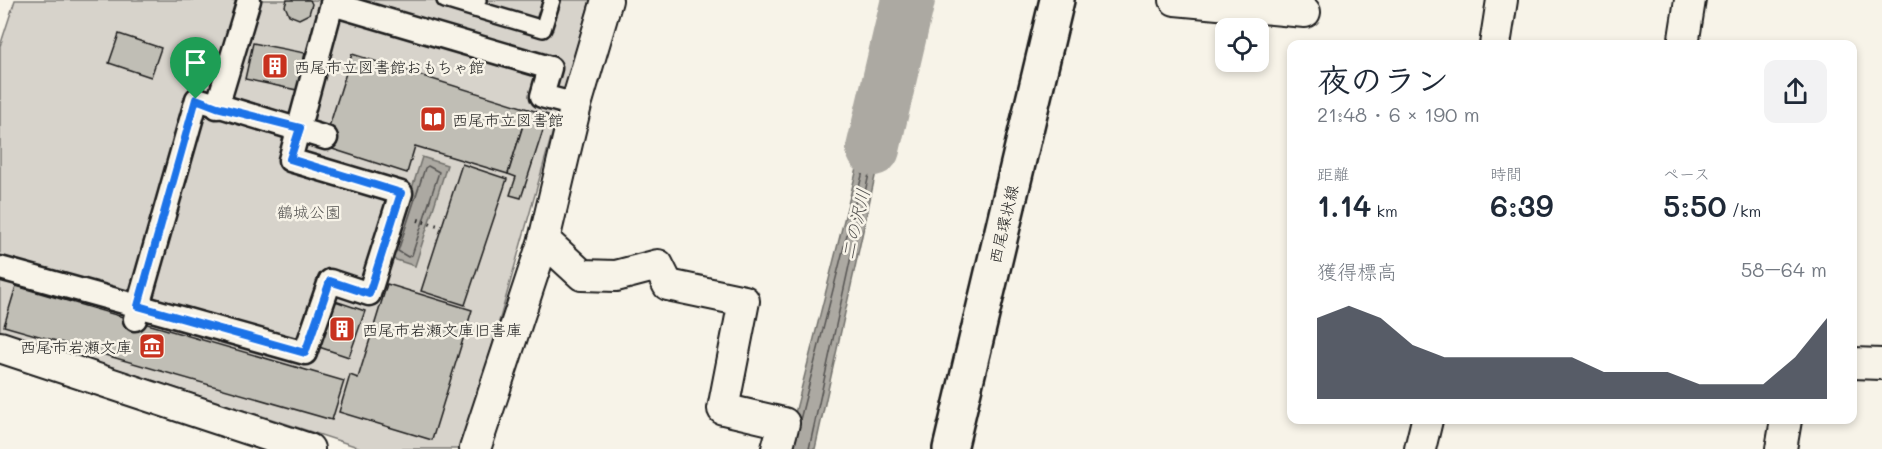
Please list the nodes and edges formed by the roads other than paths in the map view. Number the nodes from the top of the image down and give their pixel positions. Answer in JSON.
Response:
{"nodes":[{"id":1,"x":249,"y":0,"type":"edge"},
{"id":2,"x":445,"y":0,"type":"edge"},
{"id":3,"x":552,"y":0,"type":"edge"},
{"id":4,"x":607,"y":0,"type":"edge"},
{"id":5,"x":1057,"y":0,"type":"edge"},
{"id":6,"x":1175,"y":0,"type":"edge"},
{"id":7,"x":1502,"y":0,"type":"edge"},
{"id":8,"x":1690,"y":0,"type":"edge"},
{"id":9,"x":333,"y":2,"type":"edge"},
{"id":10,"x":476,"y":5,"type":"edge"},
{"id":11,"x":1305,"y":12,"type":"dead end"},
{"id":12,"x":1496,"y":40,"type":"edge"},
{"id":13,"x":1684,"y":40,"type":"edge"},
{"id":14,"x":576,"y":105,"type":"junction"},
{"id":15,"x":217,"y":107,"type":"junction"},
{"id":16,"x":300,"y":128,"type":"junction"},
{"id":17,"x":326,"y":138,"type":"dead end"},
{"id":18,"x":544,"y":240,"type":"junction"},
{"id":19,"x":0,"y":268,"type":"edge"},
{"id":20,"x":136,"y":312,"type":"junction"},
{"id":21,"x":0,"y":347,"type":"edge"},
{"id":22,"x":1857,"y":363,"type":"edge"},
{"id":23,"x":1882,"y":364,"type":"edge"},
{"id":24,"x":1426,"y":424,"type":"edge"},
{"id":25,"x":1785,"y":424,"type":"edge"},
{"id":26,"x":309,"y":449,"type":"edge"},
{"id":27,"x":475,"y":449,"type":"edge"},
{"id":28,"x":777,"y":449,"type":"edge"},
{"id":29,"x":950,"y":449,"type":"edge"},
{"id":30,"x":1420,"y":449,"type":"edge"},
{"id":31,"x":1781,"y":449,"type":"edge"}],
"edges":[{"from":1,"to":15,"type":"street"},
{"from":2,"to":10,"type":"lane"},
{"from":3,"to":10,"type":"lane"},
{"from":4,"to":14,"type":"street"},
{"from":5,"to":29,"type":"main road","name":"西尾環状線"},
{"from":6,"to":11,"type":"street"},
{"from":7,"to":12,"type":"street"},
{"from":8,"to":13,"type":"street"},
{"from":9,"to":14,"type":"street"},
{"from":9,"to":16,"type":"street"},
{"from":14,"to":18,"type":"street"},
{"from":15,"to":16,"type":"street"},
{"from":15,"to":20,"type":"street"},
{"from":16,"to":17,"type":"street"},
{"from":16,"to":20,"type":"street"},
{"from":18,"to":27,"type":"street"},
{"from":18,"to":28,"type":"street"},
{"from":19,"to":20,"type":"street"},
{"from":21,"to":26,"type":"street"},
{"from":22,"to":23,"type":"street"},
{"from":24,"to":30,"type":"street"},
{"from":25,"to":31,"type":"street"}]}
